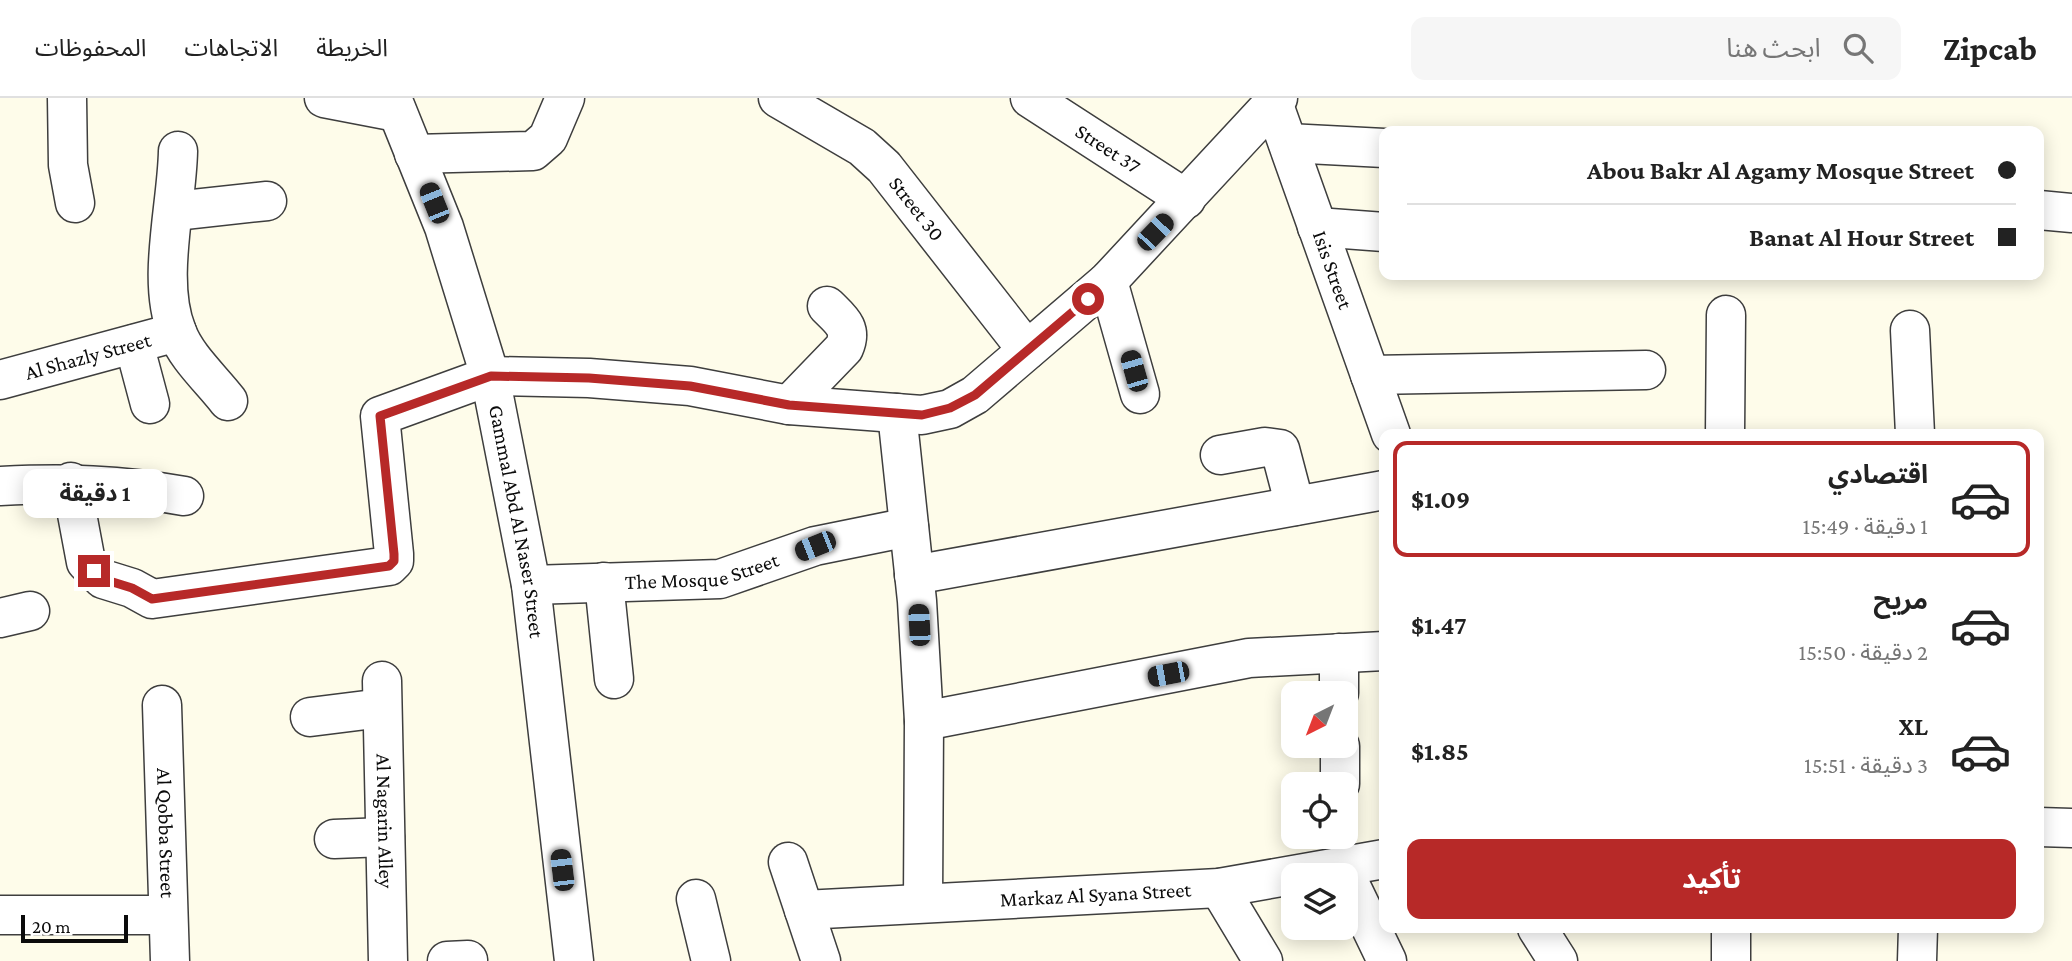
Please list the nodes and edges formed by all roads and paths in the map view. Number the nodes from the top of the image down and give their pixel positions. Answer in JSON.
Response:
{"nodes":[{"id":1,"x":67,"y":98,"type":"edge"},
{"id":2,"x":324,"y":98,"type":"edge"},
{"id":3,"x":565,"y":98,"type":"edge"},
{"id":4,"x":778,"y":98,"type":"edge"},
{"id":5,"x":1030,"y":98,"type":"edge"},
{"id":6,"x":1276,"y":102,"type":"edge"},
{"id":7,"x":395,"y":105,"type":"edge"},
{"id":8,"x":1288,"y":143,"type":"junction"},
{"id":9,"x":1379,"y":148,"type":"edge"},
{"id":10,"x":178,"y":150,"type":"dead end"},
{"id":11,"x":414,"y":154,"type":"junction"},
{"id":12,"x":1186,"y":199,"type":"junction"},
{"id":13,"x":267,"y":201,"type":"dead end"},
{"id":14,"x":75,"y":203,"type":"dead end"},
{"id":15,"x":2044,"y":210,"type":"edge"},
{"id":16,"x":175,"y":211,"type":"junction"},
{"id":17,"x":2072,"y":213,"type":"edge"},
{"id":18,"x":1317,"y":226,"type":"junction"},
{"id":19,"x":1379,"y":232,"type":"edge"},
{"id":20,"x":1108,"y":281,"type":"junction"},
{"id":21,"x":827,"y":306,"type":"dead end"},
{"id":22,"x":1727,"y":315,"type":"dead end"},
{"id":23,"x":1910,"y":330,"type":"dead end"},
{"id":24,"x":177,"y":332,"type":"junction"},
{"id":25,"x":134,"y":344,"type":"junction"},
{"id":26,"x":1027,"y":350,"type":"junction"},
{"id":27,"x":1646,"y":370,"type":"dead end"},
{"id":28,"x":1370,"y":375,"type":"junction"},
{"id":29,"x":491,"y":376,"type":"junction"},
{"id":30,"x":0,"y":380,"type":"edge"},
{"id":31,"x":1140,"y":394,"type":"dead end"},
{"id":32,"x":228,"y":401,"type":"dead end"},
{"id":33,"x":150,"y":404,"type":"dead end"},
{"id":34,"x":789,"y":405,"type":"junction"},
{"id":35,"x":897,"y":413,"type":"junction"},
{"id":36,"x":1389,"y":429,"type":"edge"},
{"id":37,"x":1725,"y":429,"type":"edge"},
{"id":38,"x":1914,"y":429,"type":"edge"},
{"id":39,"x":1220,"y":456,"type":"dead end"},
{"id":40,"x":71,"y":482,"type":"junction"},
{"id":41,"x":0,"y":486,"type":"edge"},
{"id":42,"x":1379,"y":491,"type":"edge"},
{"id":43,"x":184,"y":496,"type":"dead end"},
{"id":44,"x":1295,"y":506,"type":"junction"},
{"id":45,"x":909,"y":527,"type":"junction"},
{"id":46,"x":914,"y":575,"type":"junction"},
{"id":47,"x":604,"y":582,"type":"junction"},
{"id":48,"x":531,"y":585,"type":"junction"},
{"id":49,"x":1379,"y":651,"type":"edge"},
{"id":50,"x":1339,"y":653,"type":"junction"},
{"id":51,"x":614,"y":679,"type":"dead end"},
{"id":52,"x":1339,"y":681,"type":"edge"},
{"id":53,"x":163,"y":705,"type":"dead end"},
{"id":54,"x":310,"y":717,"type":"dead end"},
{"id":55,"x":924,"y":720,"type":"junction"},
{"id":56,"x":2044,"y":827,"type":"edge"},
{"id":57,"x":2072,"y":828,"type":"edge"},
{"id":58,"x":385,"y":837,"type":"junction"},
{"id":59,"x":334,"y":839,"type":"dead end"},
{"id":60,"x":1379,"y":859,"type":"edge"},
{"id":61,"x":788,"y":862,"type":"dead end"},
{"id":62,"x":1343,"y":863,"type":"edge"},
{"id":63,"x":1281,"y":876,"type":"edge"},
{"id":64,"x":1219,"y":888,"type":"junction"},
{"id":65,"x":1358,"y":896,"type":"edge"},
{"id":66,"x":696,"y":899,"type":"dead end"},
{"id":67,"x":923,"y":903,"type":"junction"},
{"id":68,"x":804,"y":910,"type":"junction"},
{"id":69,"x":0,"y":915,"type":"edge"},
{"id":70,"x":167,"y":915,"type":"junction"},
{"id":71,"x":1540,"y":933,"type":"edge"},
{"id":72,"x":1731,"y":933,"type":"edge"},
{"id":73,"x":1918,"y":933,"type":"edge"},
{"id":74,"x":468,"y":960,"type":"edge"},
{"id":75,"x":170,"y":961,"type":"edge"},
{"id":76,"x":388,"y":961,"type":"edge"},
{"id":77,"x":447,"y":961,"type":"edge"},
{"id":78,"x":574,"y":961,"type":"edge"},
{"id":79,"x":711,"y":961,"type":"edge"},
{"id":80,"x":821,"y":961,"type":"edge"},
{"id":81,"x":1263,"y":961,"type":"edge"},
{"id":82,"x":1387,"y":961,"type":"edge"},
{"id":83,"x":1558,"y":961,"type":"edge"},
{"id":84,"x":1731,"y":961,"type":"edge"},
{"id":85,"x":1917,"y":961,"type":"edge"}],
"edges":[{"from":1,"to":14,"type":"street"},
{"from":2,"to":7,"type":"street"},
{"from":3,"to":11,"type":"street"},
{"from":4,"to":26,"type":"street","name":"Street 30"},
{"from":5,"to":12,"type":"street","name":"Street 37"},
{"from":6,"to":8,"type":"street","name":"Isis Street"},
{"from":6,"to":12,"type":"street"},
{"from":7,"to":11,"type":"street","name":"Gammal Abd Al Naser Street"},
{"from":8,"to":9,"type":"street"},
{"from":8,"to":18,"type":"street","name":"Isis Street"},
{"from":10,"to":16,"type":"street"},
{"from":11,"to":29,"type":"street","name":"Gammal Abd Al Naser Street"},
{"from":12,"to":20,"type":"street"},
{"from":13,"to":16,"type":"street"},
{"from":15,"to":17,"type":"street"},
{"from":16,"to":24,"type":"street"},
{"from":18,"to":19,"type":"street"},
{"from":18,"to":28,"type":"street","name":"Isis Street"},
{"from":20,"to":26,"type":"street"},
{"from":20,"to":31,"type":"street"},
{"from":21,"to":34,"type":"street"},
{"from":22,"to":37,"type":"street"},
{"from":23,"to":38,"type":"street"},
{"from":24,"to":25,"type":"street","name":"Al Shazly Street"},
{"from":24,"to":32,"type":"street"},
{"from":25,"to":30,"type":"street","name":"Al Shazly Street"},
{"from":25,"to":33,"type":"street"},
{"from":26,"to":35,"type":"street"},
{"from":27,"to":28,"type":"street"},
{"from":28,"to":36,"type":"street","name":"Isis Street"},
{"from":29,"to":34,"type":"street"},
{"from":29,"to":40,"type":"street"},
{"from":29,"to":48,"type":"street","name":"Gammal Abd Al Naser Street"},
{"from":34,"to":35,"type":"street"},
{"from":35,"to":45,"type":"street"},
{"from":39,"to":44,"type":"street"},
{"from":40,"to":41,"type":"street"},
{"from":40,"to":43,"type":"street"},
{"from":42,"to":44,"type":"street"},
{"from":44,"to":46,"type":"street"},
{"from":45,"to":46,"type":"street"},
{"from":45,"to":47,"type":"street","name":"The Mosque Street"},
{"from":46,"to":55,"type":"street"},
{"from":47,"to":48,"type":"street","name":"The Mosque Street"},
{"from":47,"to":51,"type":"street"},
{"from":48,"to":78,"type":"street","name":"Gammal Abd Al Naser Street"},
{"from":49,"to":50,"type":"street"},
{"from":50,"to":52,"type":"street"},
{"from":50,"to":55,"type":"street"},
{"from":53,"to":70,"type":"street","name":"Al Qobba Street"},
{"from":54,"to":58,"type":"street","name":"Al Nagarin Alley"},
{"from":55,"to":67,"type":"street"},
{"from":56,"to":57,"type":"street"},
{"from":58,"to":59,"type":"street"},
{"from":58,"to":76,"type":"street","name":"Al Nagarin Alley"},
{"from":60,"to":62,"type":"street","name":"Markaz Al Syana Street"},
{"from":61,"to":68,"type":"street"},
{"from":63,"to":64,"type":"street","name":"Markaz Al Syana Street"},
{"from":64,"to":67,"type":"street","name":"Markaz Al Syana Street"},
{"from":64,"to":81,"type":"street"},
{"from":65,"to":82,"type":"street"},
{"from":66,"to":79,"type":"street"},
{"from":67,"to":68,"type":"street","name":"Markaz Al Syana Street"},
{"from":68,"to":80,"type":"street"},
{"from":69,"to":70,"type":"street"},
{"from":70,"to":75,"type":"street","name":"Al Qobba Street"},
{"from":71,"to":83,"type":"street"},
{"from":72,"to":84,"type":"street"},
{"from":73,"to":85,"type":"street"},
{"from":74,"to":77,"type":"street"}]}
